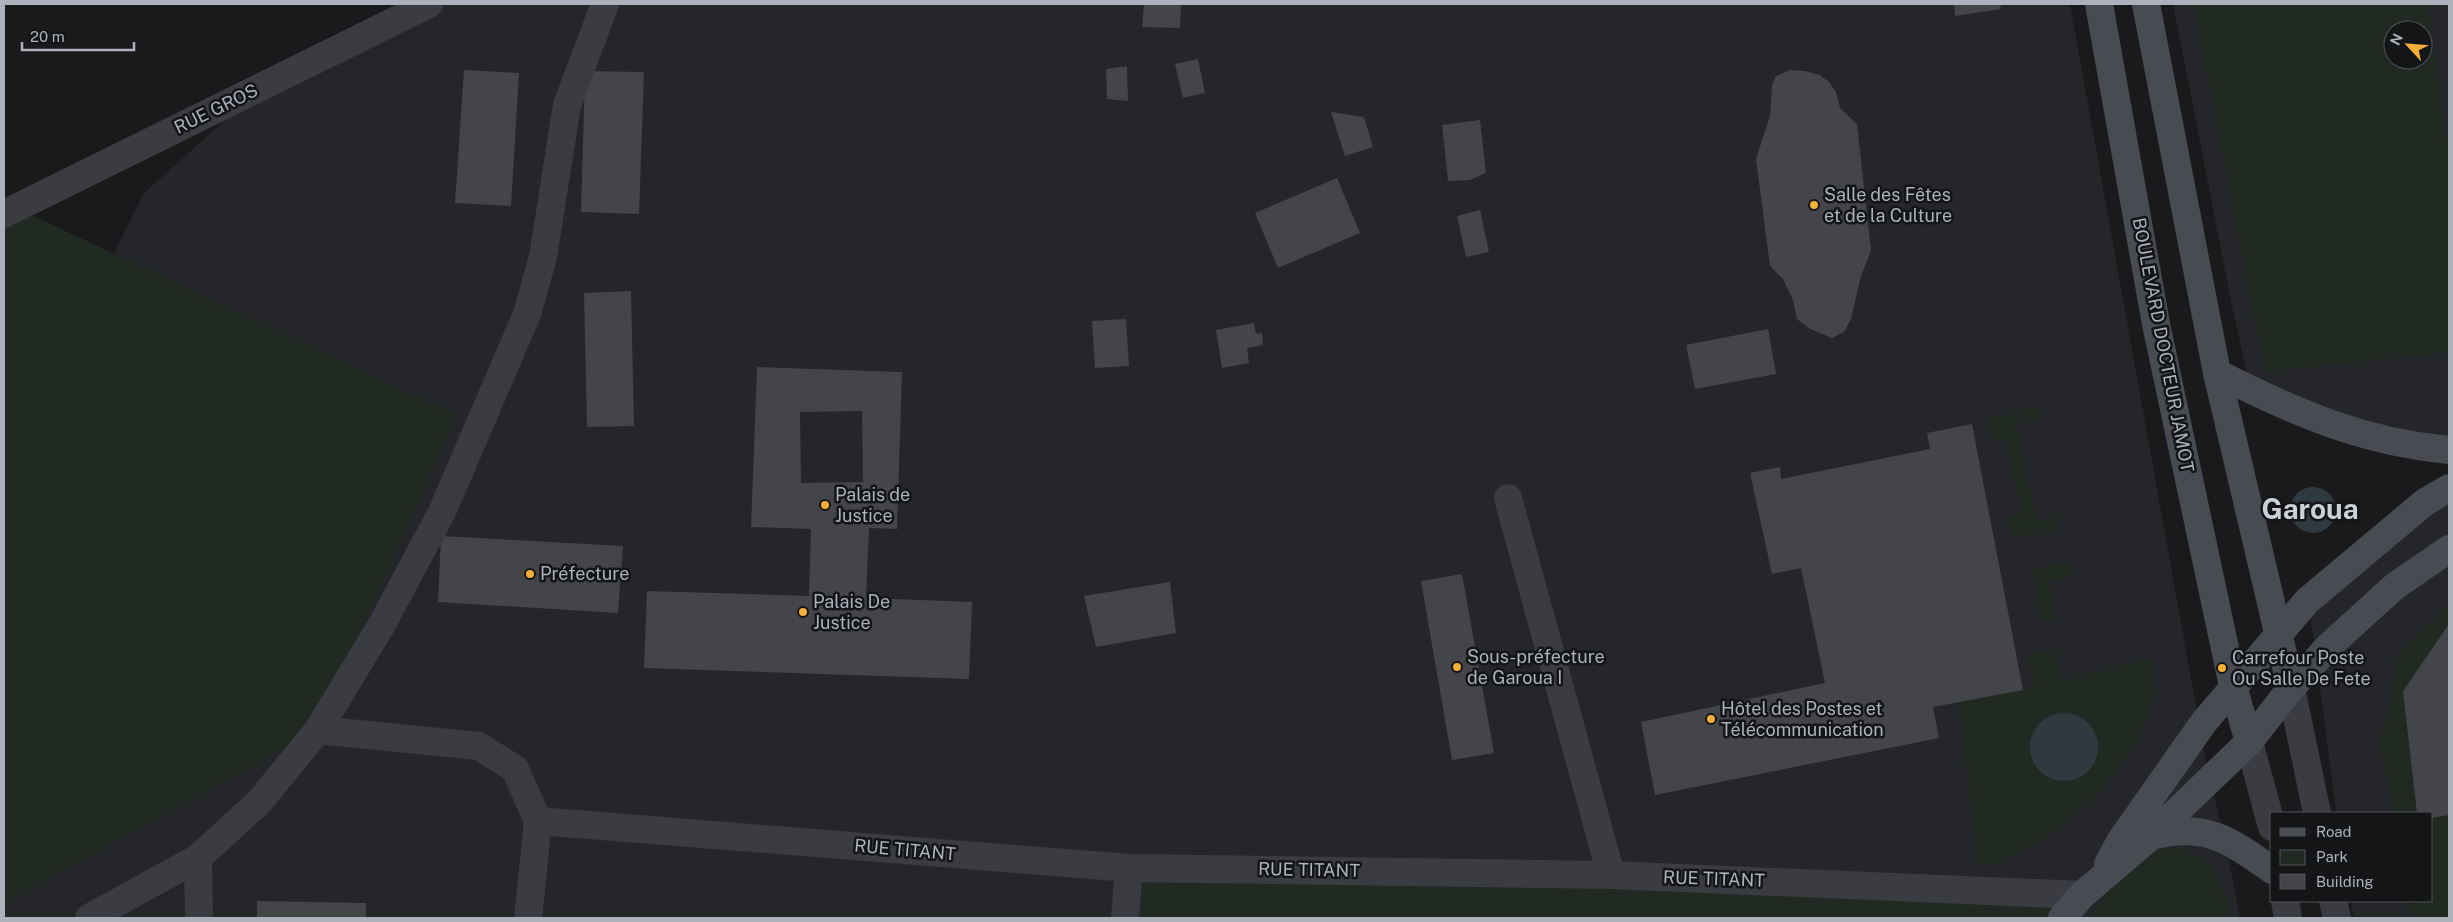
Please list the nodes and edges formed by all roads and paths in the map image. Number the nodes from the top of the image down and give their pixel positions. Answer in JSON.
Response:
{"nodes":[{"id":1,"x":429,"y":4,"type":"edge"},
{"id":2,"x":605,"y":4,"type":"edge"},
{"id":3,"x":2098,"y":4,"type":"edge"},
{"id":4,"x":2146,"y":4,"type":"edge"},
{"id":5,"x":4,"y":214,"type":"edge"},
{"id":6,"x":2217,"y":373,"type":"junction"},
{"id":7,"x":2449,"y":450,"type":"edge"},
{"id":8,"x":2449,"y":488,"type":"edge"},
{"id":9,"x":1508,"y":498,"type":"dead end"},
{"id":10,"x":2449,"y":549,"type":"edge"},
{"id":11,"x":2277,"y":635,"type":"junction"},
{"id":12,"x":2233,"y":686,"type":"junction"},
{"id":13,"x":2291,"y":688,"type":"junction"},
{"id":14,"x":318,"y":730,"type":"junction"},
{"id":15,"x":2249,"y":742,"type":"junction"},
{"id":16,"x":2317,"y":812,"type":"edge"},
{"id":17,"x":2270,"y":820,"type":"edge"},
{"id":18,"x":538,"y":821,"type":"junction"},
{"id":19,"x":2151,"y":836,"type":"junction"},
{"id":20,"x":198,"y":858,"type":"junction"},
{"id":21,"x":1129,"y":868,"type":"junction"},
{"id":22,"x":2270,"y":869,"type":"edge"},
{"id":23,"x":1611,"y":874,"type":"junction"},
{"id":24,"x":2091,"y":887,"type":"junction"},
{"id":25,"x":2285,"y":902,"type":"edge"},
{"id":26,"x":2333,"y":902,"type":"edge"},
{"id":27,"x":89,"y":918,"type":"edge"},
{"id":28,"x":199,"y":918,"type":"edge"},
{"id":29,"x":528,"y":918,"type":"edge"},
{"id":30,"x":1125,"y":918,"type":"edge"},
{"id":31,"x":2062,"y":918,"type":"edge"},
{"id":32,"x":2288,"y":918,"type":"edge"},
{"id":33,"x":2336,"y":918,"type":"edge"}],
"edges":[{"from":1,"to":5,"type":"street","name":"RUE GROS"},
{"from":2,"to":14,"type":"street"},
{"from":3,"to":12,"type":"main road","name":"BOULEVARD DOCTEUR JAMOT"},
{"from":4,"to":6,"type":"main road"},
{"from":6,"to":7,"type":"main road"},
{"from":6,"to":11,"type":"main road"},
{"from":8,"to":11,"type":"main road"},
{"from":9,"to":23,"type":"street"},
{"from":10,"to":13,"type":"main road"},
{"from":11,"to":12,"type":"main road"},
{"from":11,"to":13,"type":"main road"},
{"from":12,"to":15,"type":"main road","name":"BOULEVARD DOCTEUR JAMOT"},
{"from":12,"to":24,"type":"main road"},
{"from":13,"to":15,"type":"main road"},
{"from":13,"to":16,"type":"street"},
{"from":14,"to":18,"type":"street"},
{"from":14,"to":20,"type":"street"},
{"from":15,"to":17,"type":"street"},
{"from":15,"to":19,"type":"main road"},
{"from":18,"to":21,"type":"street","name":"RUE TITANT"},
{"from":18,"to":29,"type":"street"},
{"from":19,"to":22,"type":"main road"},
{"from":19,"to":24,"type":"main road"},
{"from":20,"to":27,"type":"street"},
{"from":20,"to":28,"type":"street"},
{"from":21,"to":23,"type":"street","name":"RUE TITANT"},
{"from":21,"to":30,"type":"street"},
{"from":23,"to":24,"type":"street","name":"RUE TITANT"},
{"from":24,"to":31,"type":"main road"},
{"from":25,"to":32,"type":"street"},
{"from":26,"to":33,"type":"street"}]}
